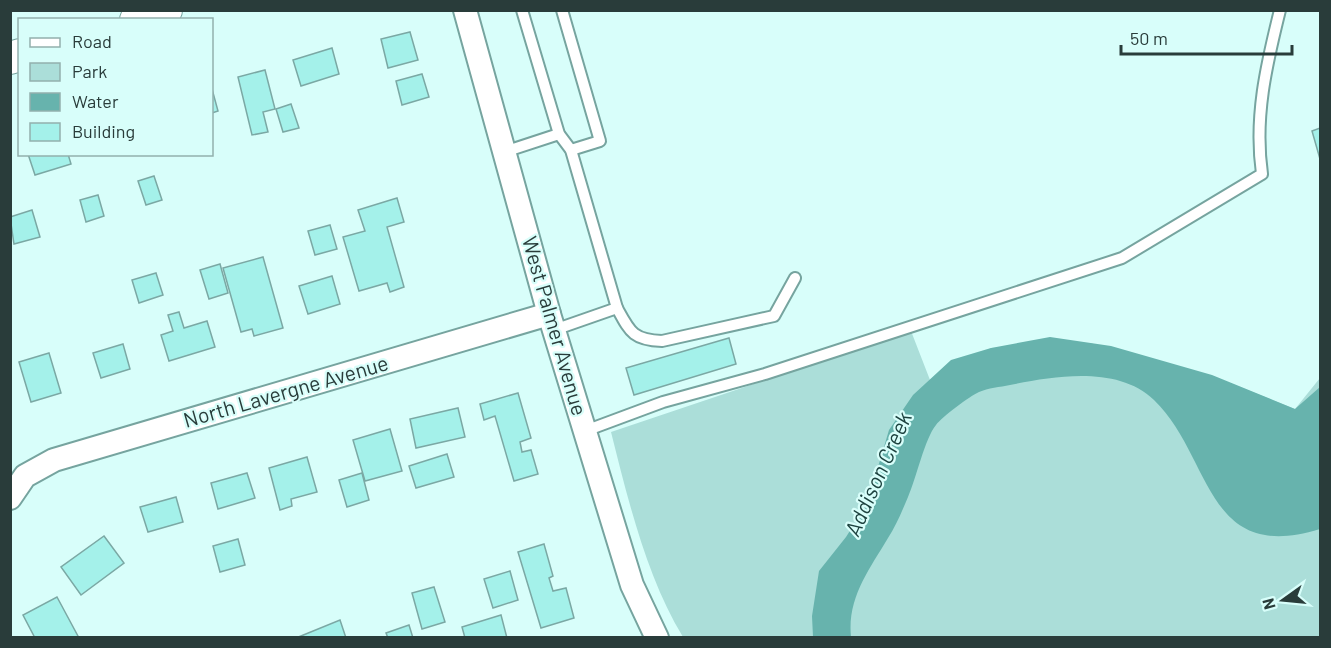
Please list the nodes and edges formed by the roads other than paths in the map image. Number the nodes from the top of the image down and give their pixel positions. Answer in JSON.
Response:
{"nodes":[{"id":1,"x":166,"y":10,"type":"edge"},
{"id":2,"x":465,"y":10,"type":"edge"},
{"id":3,"x":522,"y":10,"type":"edge"},
{"id":4,"x":562,"y":10,"type":"edge"},
{"id":5,"x":1280,"y":10,"type":"edge"},
{"id":6,"x":142,"y":18,"type":"edge"},
{"id":7,"x":559,"y":134,"type":"junction"},
{"id":8,"x":571,"y":150,"type":"junction"},
{"id":9,"x":504,"y":152,"type":"junction"},
{"id":10,"x":795,"y":278,"type":"dead end"},
{"id":11,"x":617,"y":308,"type":"junction"},
{"id":12,"x":551,"y":322,"type":"junction"},
{"id":13,"x":585,"y":431,"type":"junction"},
{"id":14,"x":10,"y":498,"type":"edge"},
{"id":15,"x":657,"y":638,"type":"edge"}],
"edges":[{"from":1,"to":6,"type":"main road"},
{"from":2,"to":9,"type":"street","name":"West Palmer Avenue"},
{"from":3,"to":7,"type":"lane"},
{"from":4,"to":8,"type":"lane"},
{"from":5,"to":13,"type":"lane"},
{"from":7,"to":8,"type":"lane"},
{"from":7,"to":9,"type":"lane"},
{"from":8,"to":11,"type":"lane"},
{"from":9,"to":12,"type":"street","name":"West Palmer Avenue"},
{"from":10,"to":11,"type":"lane"},
{"from":11,"to":12,"type":"lane"},
{"from":12,"to":13,"type":"street","name":"West Palmer Avenue"},
{"from":12,"to":14,"type":"street","name":"North Lavergne Avenue"},
{"from":13,"to":15,"type":"street","name":"West Palmer Avenue"}]}
